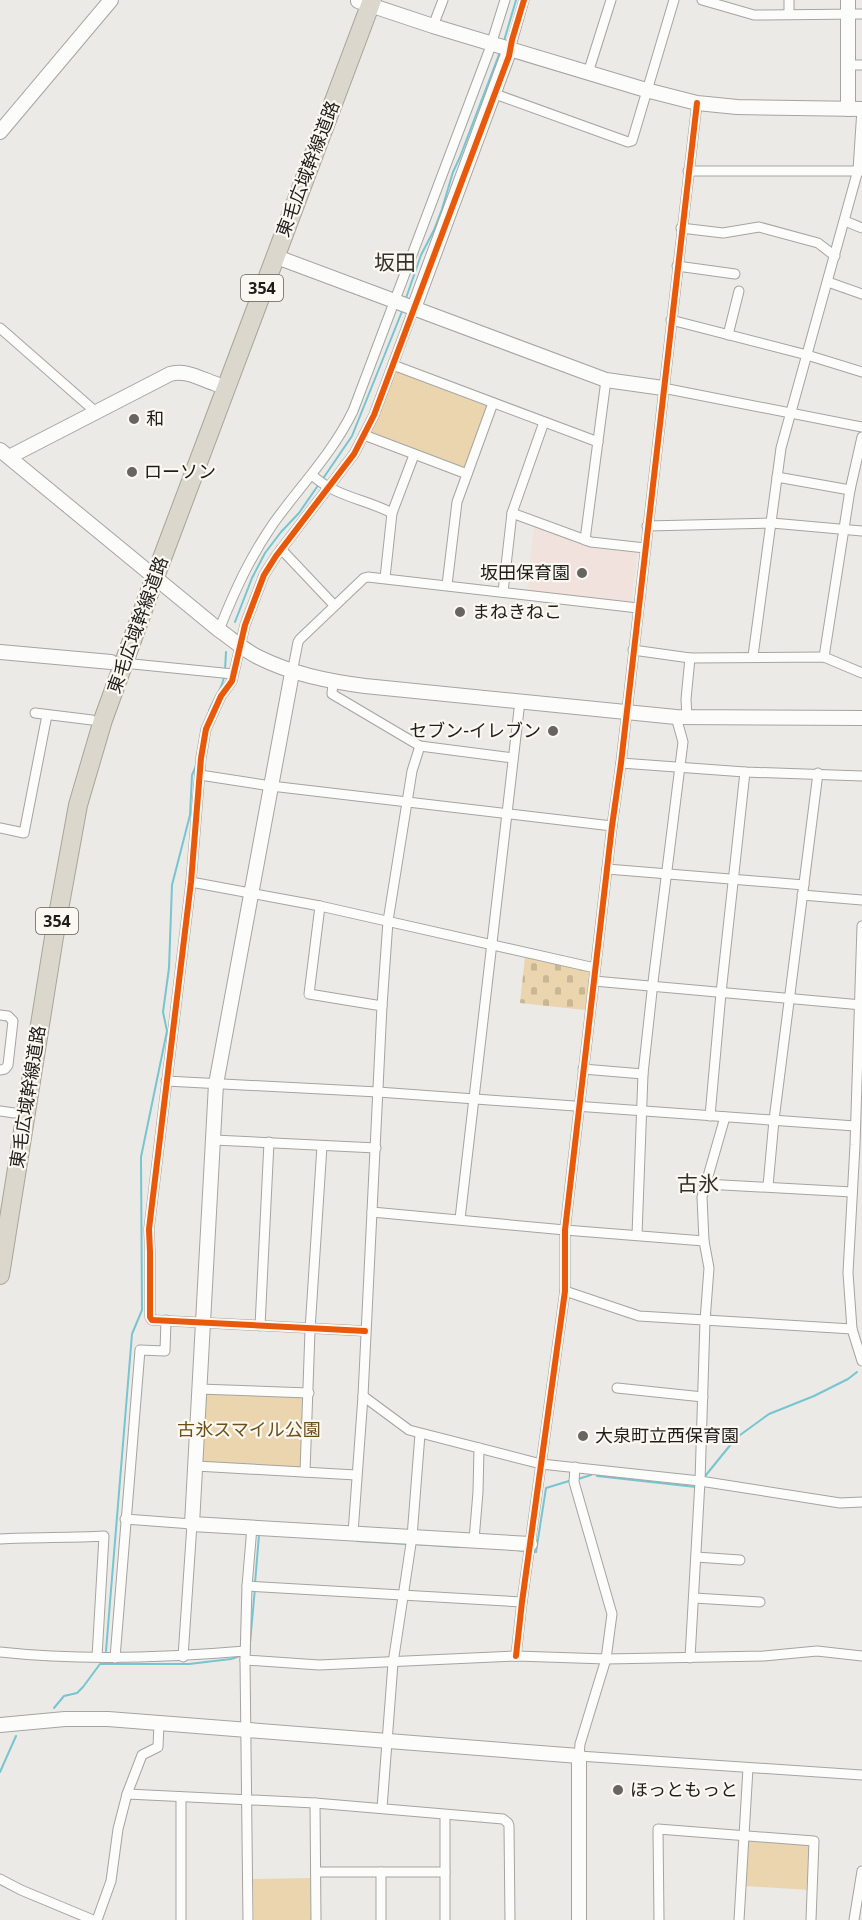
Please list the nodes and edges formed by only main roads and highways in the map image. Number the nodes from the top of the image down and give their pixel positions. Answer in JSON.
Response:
{"nodes":[{"id":1,"x":365,"y":1,"type":"edge"},
{"id":2,"x":150,"y":573,"type":"junction"},
{"id":3,"x":117,"y":663,"type":"junction"},
{"id":4,"x":7,"y":1112,"type":"edge"},
{"id":5,"x":0,"y":1202,"type":"edge"},
{"id":6,"x":0,"y":1275,"type":"edge"}],
"edges":[{"from":1,"to":2,"type":"highway","name":"東毛広域幹線道路","number":"354"},
{"from":1,"to":2,"type":"highway","name":"東毛広域幹線道路","number":"354"},
{"from":2,"to":3,"type":"highway","name":"東毛広域幹線道路","number":"354"},
{"from":3,"to":4,"type":"highway","name":"東毛広域幹線道路","number":"354"},
{"from":3,"to":6,"type":"highway","name":"東毛広域幹線道路","number":"354"},
{"from":4,"to":5,"type":"highway","name":"東毛広域幹線道路","number":"354"}]}
